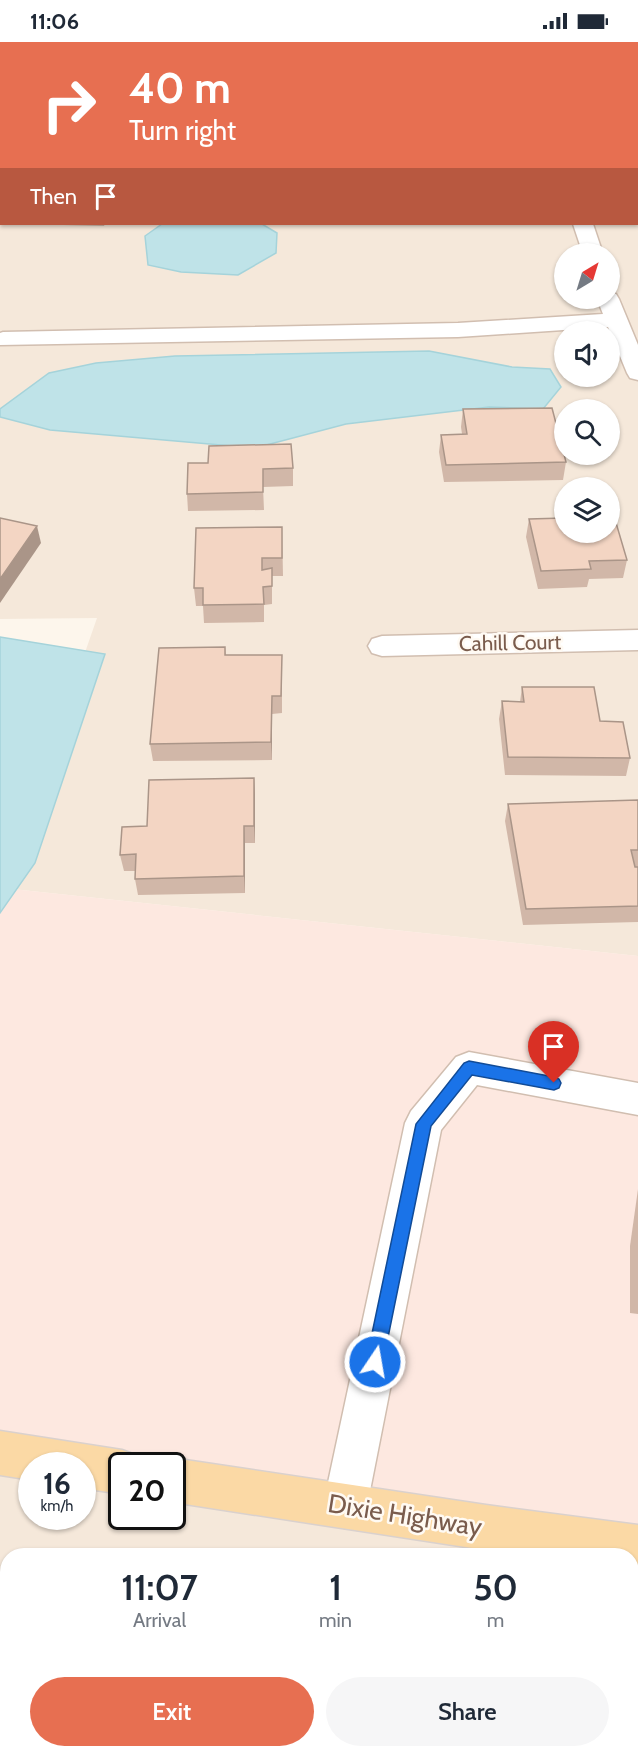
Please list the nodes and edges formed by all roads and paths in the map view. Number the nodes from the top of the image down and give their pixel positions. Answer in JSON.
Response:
{"nodes":[{"id":1,"x":583,"y":225,"type":"edge"},
{"id":2,"x":589,"y":243,"type":"edge"},
{"id":3,"x":612,"y":309,"type":"edge"},
{"id":4,"x":615,"y":320,"type":"junction"},
{"id":5,"x":3,"y":339,"type":"dead end"},
{"id":6,"x":638,"y":373,"type":"edge"},
{"id":7,"x":638,"y":640,"type":"edge"},
{"id":8,"x":382,"y":646,"type":"dead end"},
{"id":9,"x":638,"y":1099,"type":"edge"},
{"id":10,"x":0,"y":1453,"type":"edge"},
{"id":11,"x":18,"y":1456,"type":"edge"},
{"id":12,"x":186,"y":1482,"type":"edge"},
{"id":13,"x":345,"y":1506,"type":"junction"},
{"id":14,"x":638,"y":1548,"type":"edge"}],
"edges":[{"from":1,"to":2,"type":"street"},
{"from":3,"to":4,"type":"street"},
{"from":4,"to":5,"type":"street"},
{"from":4,"to":6,"type":"street"},
{"from":7,"to":8,"type":"street","name":"Cahill Court"},
{"from":9,"to":13,"type":"street"},
{"from":10,"to":11,"type":"main road"},
{"from":12,"to":13,"type":"main road","name":"Dixie Highway"},
{"from":13,"to":14,"type":"main road","name":"Dixie Highway"}]}
